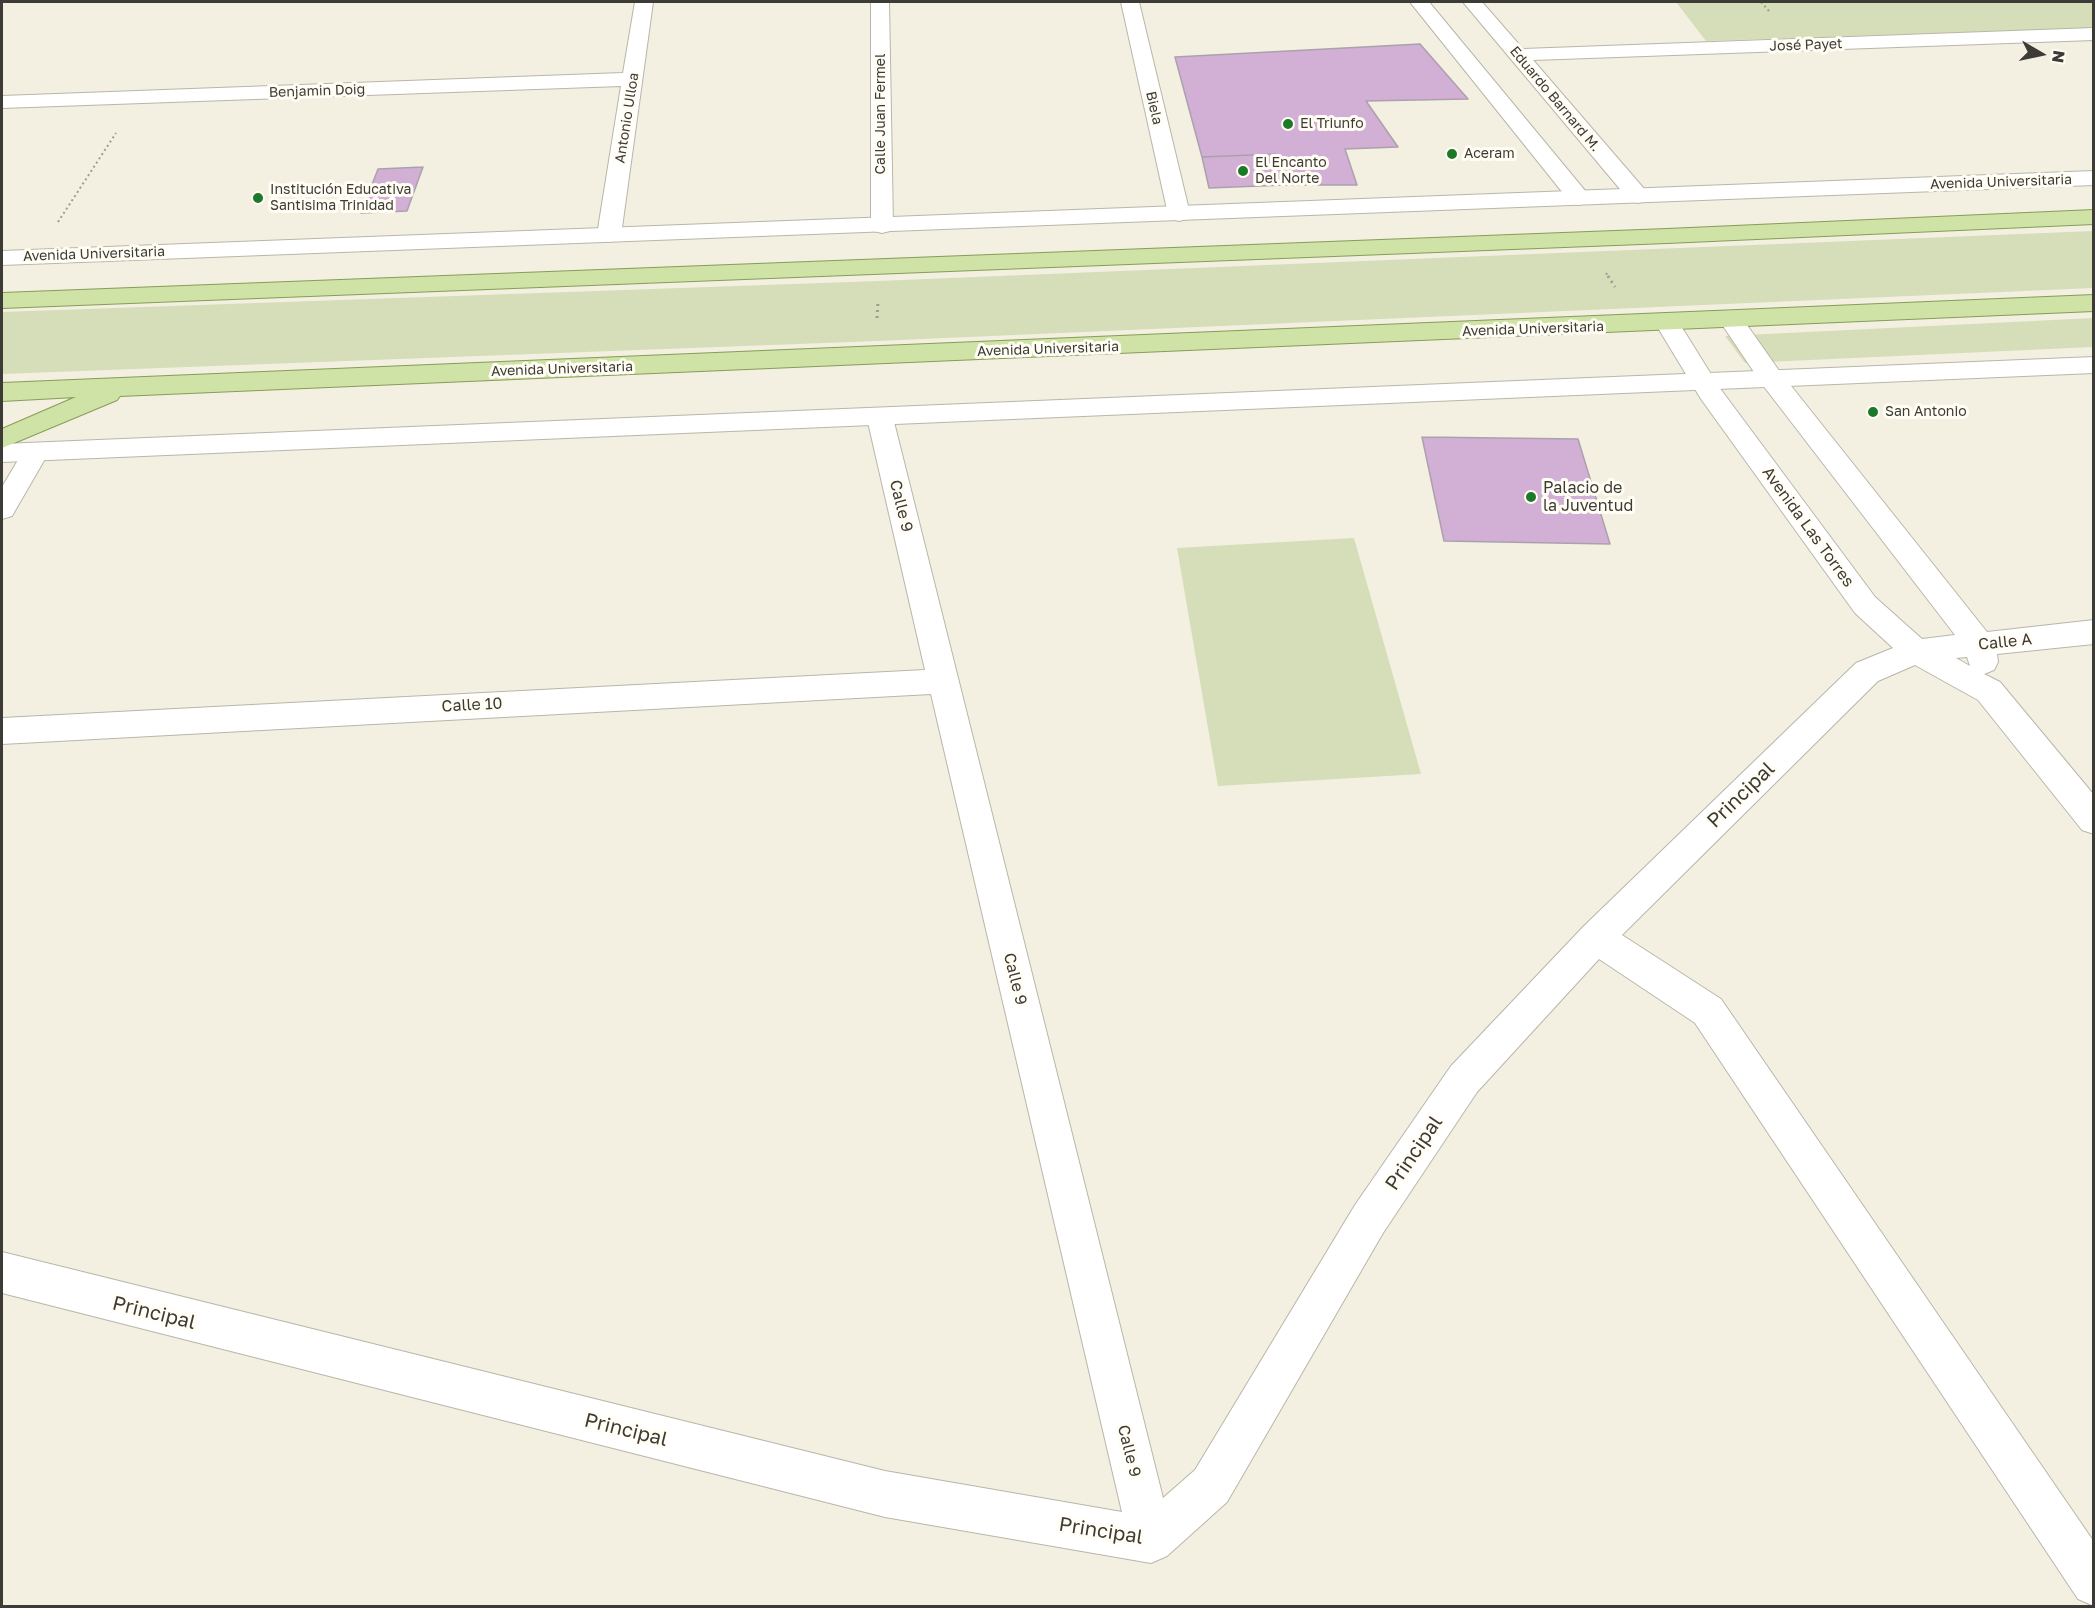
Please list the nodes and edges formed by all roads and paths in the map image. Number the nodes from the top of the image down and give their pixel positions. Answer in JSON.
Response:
{"nodes":[{"id":1,"x":644,"y":2,"type":"edge"},
{"id":2,"x":880,"y":2,"type":"edge"},
{"id":3,"x":1130,"y":2,"type":"edge"},
{"id":4,"x":1419,"y":2,"type":"edge"},
{"id":5,"x":1472,"y":2,"type":"edge"},
{"id":6,"x":1761,"y":2,"type":"edge"},
{"id":7,"x":1770,"y":12,"type":"dead end"},
{"id":8,"x":2094,"y":34,"type":"edge"},
{"id":9,"x":1518,"y":55,"type":"junction"},
{"id":10,"x":633,"y":79,"type":"junction"},
{"id":11,"x":140,"y":97,"type":"junction"},
{"id":12,"x":2,"y":102,"type":"edge"},
{"id":13,"x":2094,"y":178,"type":"edge"},
{"id":14,"x":1638,"y":196,"type":"junction"},
{"id":15,"x":1579,"y":198,"type":"junction"},
{"id":16,"x":1179,"y":214,"type":"junction"},
{"id":17,"x":2094,"y":217,"type":"edge"},
{"id":18,"x":882,"y":226,"type":"junction"},
{"id":19,"x":609,"y":235,"type":"junction"},
{"id":20,"x":35,"y":256,"type":"junction"},
{"id":21,"x":2,"y":258,"type":"edge"},
{"id":22,"x":879,"y":265,"type":"junction"},
{"id":23,"x":1605,"y":272,"type":"dead end"},
{"id":24,"x":1618,"y":291,"type":"dead end"},
{"id":25,"x":2,"y":301,"type":"edge"},
{"id":26,"x":2094,"y":303,"type":"edge"},
{"id":27,"x":1731,"y":320,"type":"junction"},
{"id":28,"x":1667,"y":323,"type":"junction"},
{"id":29,"x":876,"y":356,"type":"junction"},
{"id":30,"x":2094,"y":365,"type":"edge"},
{"id":31,"x":1771,"y":378,"type":"junction"},
{"id":32,"x":1702,"y":381,"type":"junction"},
{"id":33,"x":127,"y":387,"type":"junction"},
{"id":34,"x":2,"y":392,"type":"edge"},
{"id":35,"x":880,"y":418,"type":"junction"},
{"id":36,"x":2,"y":439,"type":"edge"},
{"id":37,"x":36,"y":452,"type":"junction"},
{"id":38,"x":2,"y":453,"type":"edge"},
{"id":39,"x":2,"y":509,"type":"edge"},
{"id":40,"x":2094,"y":632,"type":"edge"},
{"id":41,"x":1980,"y":645,"type":"junction"},
{"id":42,"x":1916,"y":651,"type":"junction"},
{"id":43,"x":943,"y":681,"type":"junction"},
{"id":44,"x":1989,"y":691,"type":"junction"},
{"id":45,"x":2,"y":731,"type":"edge"},
{"id":46,"x":2094,"y":820,"type":"edge"},
{"id":47,"x":1596,"y":937,"type":"junction"},
{"id":48,"x":2,"y":1274,"type":"edge"},
{"id":49,"x":1151,"y":1540,"type":"junction"},
{"id":50,"x":2094,"y":1583,"type":"edge"}],
"edges":[{"from":1,"to":10,"type":"street","name":"Antonio Ulloa"},
{"from":2,"to":18,"type":"street","name":"Calle Juan Fermel"},
{"from":3,"to":16,"type":"street","name":"Biela"},
{"from":4,"to":15,"type":"street"},
{"from":5,"to":9,"type":"street","name":"Eduardo Barnard M."},
{"from":6,"to":7,"type":"path"},
{"from":8,"to":9,"type":"street","name":"José Payet"},
{"from":9,"to":14,"type":"street","name":"Eduardo Barnard M."},
{"from":10,"to":11,"type":"street","name":"Benjamin Doig"},
{"from":10,"to":19,"type":"street","name":"Antonio Ulloa"},
{"from":11,"to":12,"type":"street","name":"Benjamin Doig"},
{"from":11,"to":20,"type":"path"},
{"from":13,"to":14,"type":"street","name":"Avenida Universitaria"},
{"from":14,"to":15,"type":"street","name":"Avenida Universitaria"},
{"from":15,"to":16,"type":"street","name":"Avenida Universitaria"},
{"from":16,"to":18,"type":"street","name":"Avenida Universitaria"},
{"from":17,"to":22,"type":"main road"},
{"from":18,"to":19,"type":"street","name":"Avenida Universitaria"},
{"from":19,"to":20,"type":"street","name":"Avenida Universitaria"},
{"from":20,"to":21,"type":"street","name":"Avenida Universitaria"},
{"from":22,"to":25,"type":"main road"},
{"from":22,"to":29,"type":"path"},
{"from":23,"to":24,"type":"path"},
{"from":26,"to":27,"type":"main road","name":"Avenida Universitaria"},
{"from":27,"to":28,"type":"main road","name":"Avenida Universitaria"},
{"from":27,"to":31,"type":"street","name":"Avenida Las Torres"},
{"from":28,"to":29,"type":"main road","name":"Avenida Universitaria"},
{"from":28,"to":32,"type":"street","name":"Avenida Las Torres"},
{"from":29,"to":33,"type":"main road","name":"Avenida Universitaria"},
{"from":30,"to":31,"type":"street"},
{"from":31,"to":32,"type":"street"},
{"from":31,"to":41,"type":"street","name":"Avenida Las Torres"},
{"from":32,"to":35,"type":"street"},
{"from":32,"to":42,"type":"street","name":"Avenida Las Torres"},
{"from":33,"to":34,"type":"main road","name":"Avenida Universitaria"},
{"from":33,"to":36,"type":"main road"},
{"from":35,"to":37,"type":"street"},
{"from":35,"to":43,"type":"street","name":"Calle 9"},
{"from":37,"to":38,"type":"street"},
{"from":37,"to":39,"type":"street"},
{"from":40,"to":41,"type":"street","name":"Calle A"},
{"from":41,"to":42,"type":"street","name":"Calle A"},
{"from":41,"to":44,"type":"street","name":"Avenida Las Torres"},
{"from":42,"to":44,"type":"street","name":"Avenida Las Torres"},
{"from":42,"to":47,"type":"street","name":"Principal"},
{"from":43,"to":45,"type":"street","name":"Calle 10"},
{"from":43,"to":49,"type":"street","name":"Calle 9"},
{"from":44,"to":46,"type":"street","name":"Avenida Las Torres"},
{"from":47,"to":49,"type":"street","name":"Principal"},
{"from":47,"to":50,"type":"street"},
{"from":48,"to":49,"type":"street","name":"Principal"}]}
